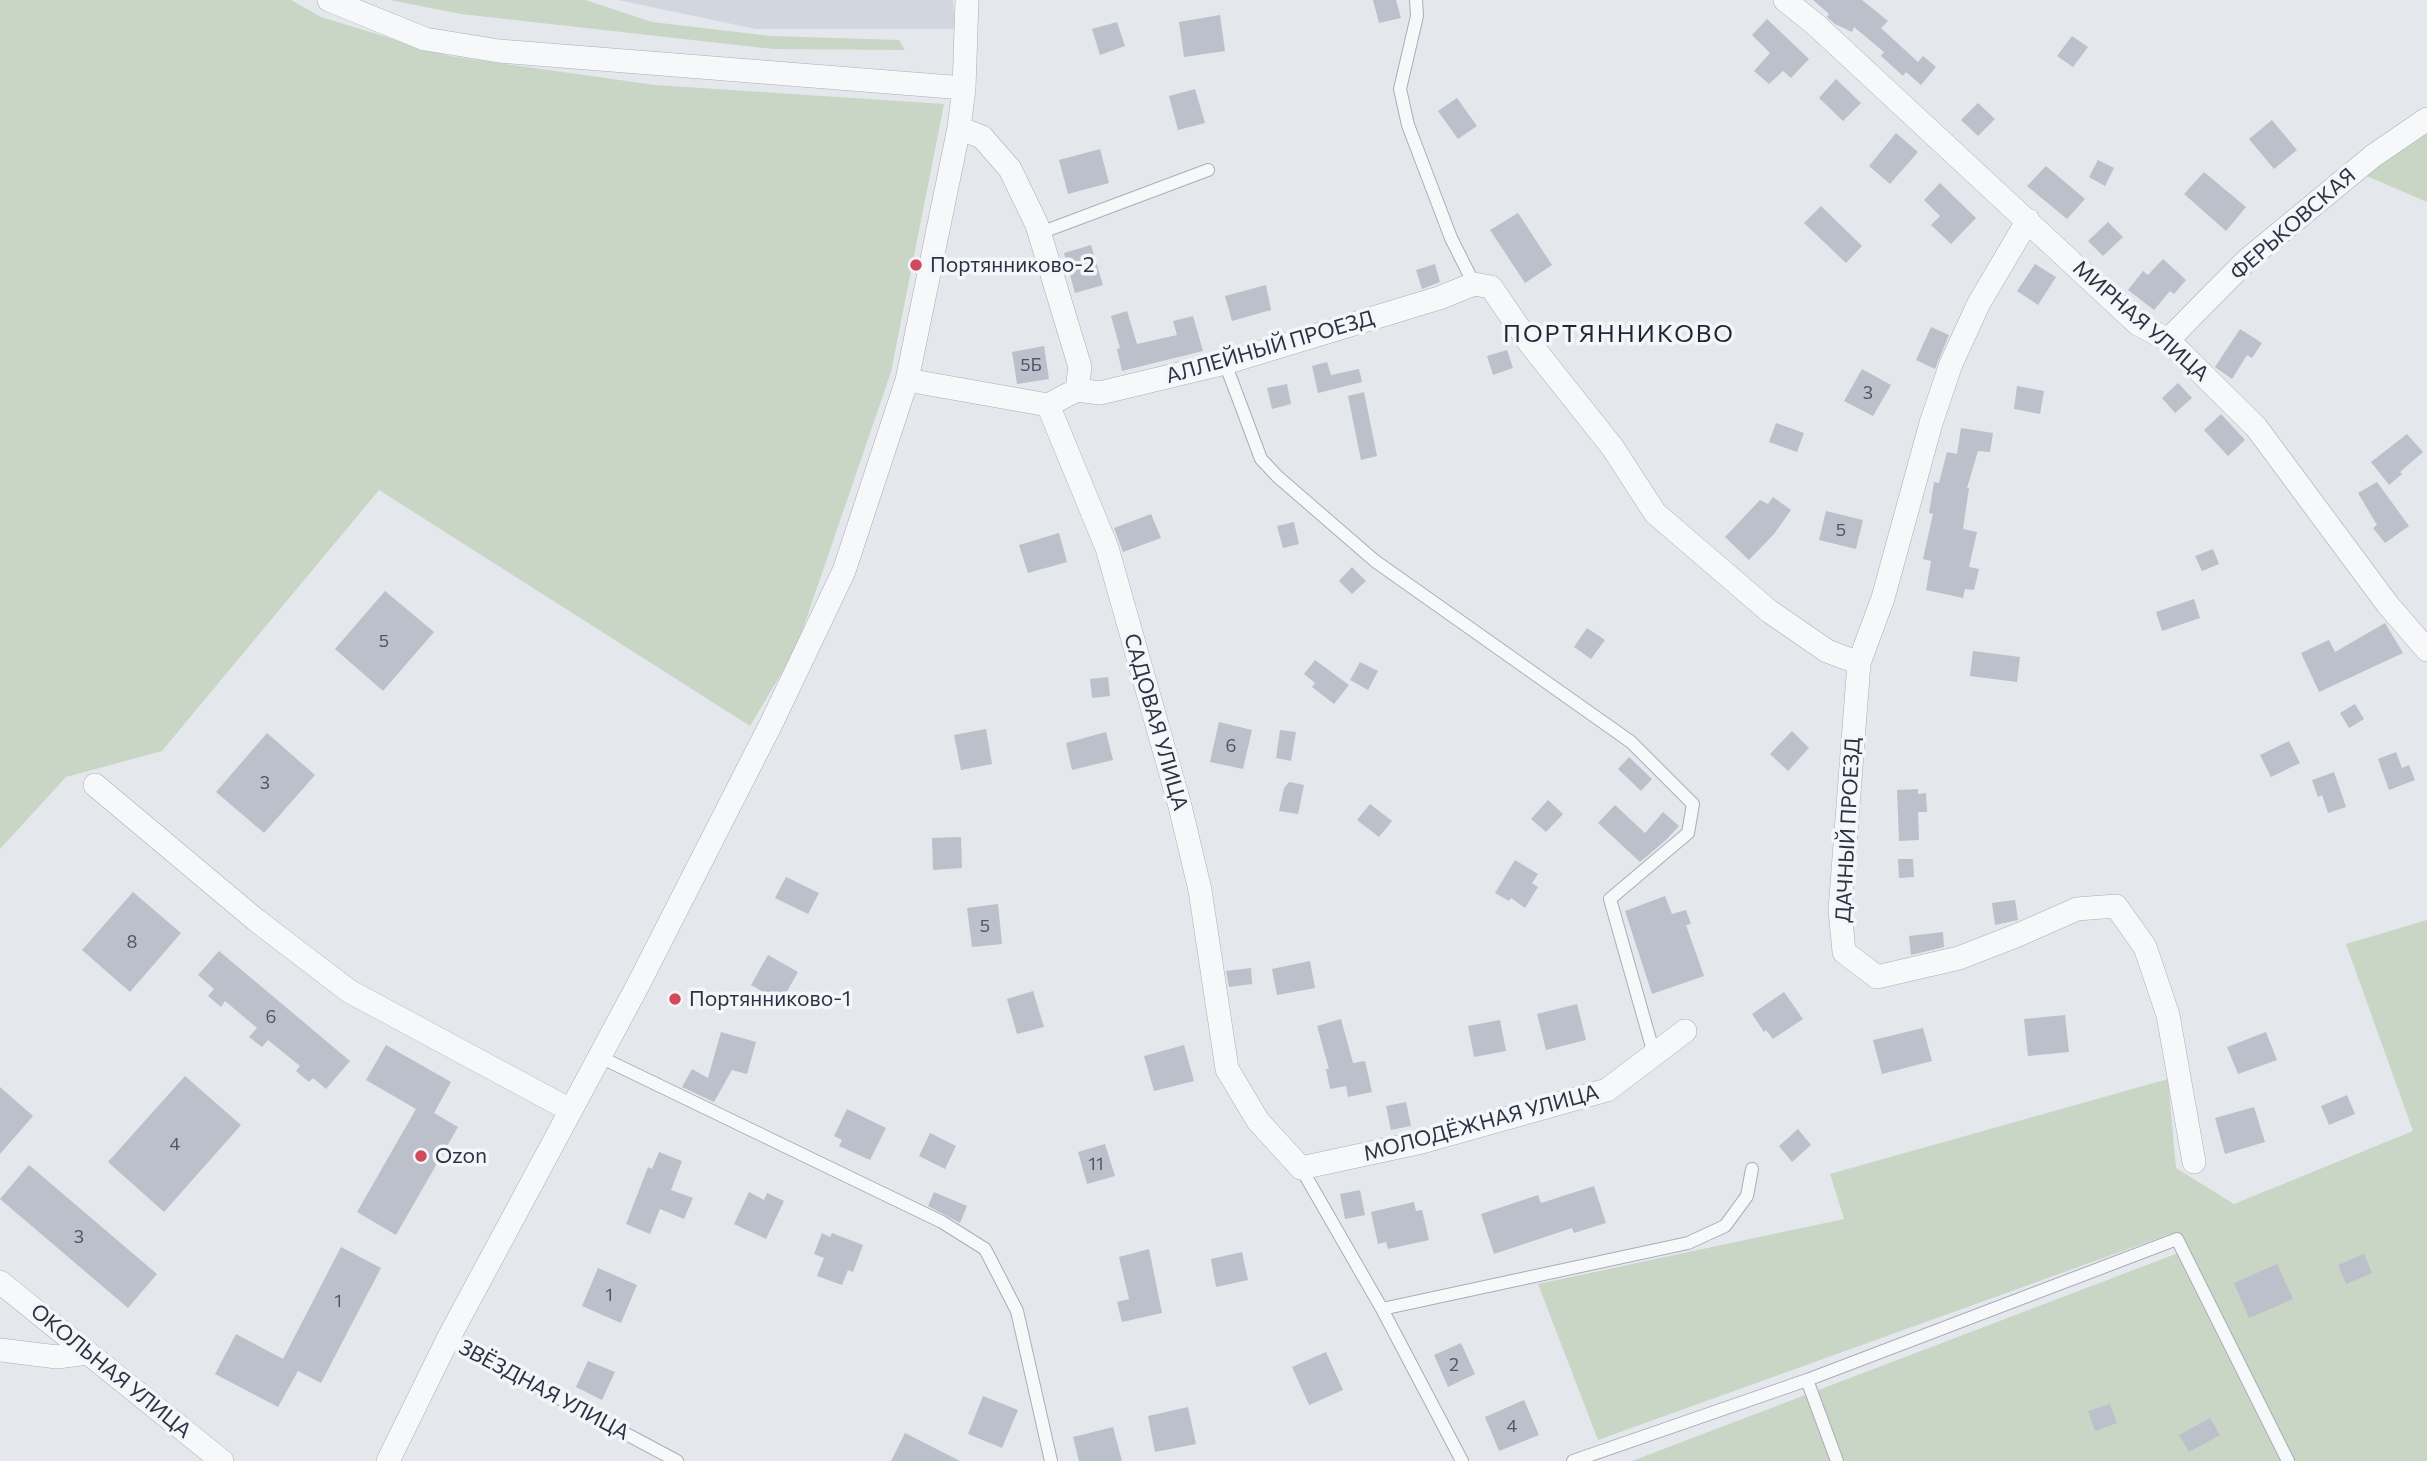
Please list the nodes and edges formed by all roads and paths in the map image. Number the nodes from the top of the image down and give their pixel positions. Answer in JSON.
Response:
{"nodes":[{"id":1,"x":329,"y":0,"type":"edge"},
{"id":2,"x":967,"y":0,"type":"edge"},
{"id":3,"x":1416,"y":0,"type":"edge"},
{"id":4,"x":1785,"y":0,"type":"edge"},
{"id":5,"x":964,"y":88,"type":"junction"},
{"id":6,"x":2427,"y":119,"type":"edge"},
{"id":7,"x":959,"y":128,"type":"junction"},
{"id":8,"x":1208,"y":170,"type":"dead end"},
{"id":9,"x":2028,"y":220,"type":"junction"},
{"id":10,"x":1040,"y":233,"type":"junction"},
{"id":11,"x":1483,"y":286,"type":"junction"},
{"id":12,"x":2168,"y":340,"type":"junction"},
{"id":13,"x":1225,"y":363,"type":"junction"},
{"id":14,"x":906,"y":380,"type":"junction"},
{"id":15,"x":1077,"y":390,"type":"junction"},
{"id":16,"x":1048,"y":405,"type":"junction"},
{"id":17,"x":2427,"y":650,"type":"edge"},
{"id":18,"x":1859,"y":663,"type":"junction"},
{"id":19,"x":94,"y":785,"type":"dead end"},
{"id":20,"x":1685,"y":1031,"type":"dead end"},
{"id":21,"x":1654,"y":1054,"type":"junction"},
{"id":22,"x":600,"y":1057,"type":"junction"},
{"id":23,"x":570,"y":1110,"type":"junction"},
{"id":24,"x":2194,"y":1162,"type":"dead end"},
{"id":25,"x":1301,"y":1168,"type":"junction"},
{"id":26,"x":1752,"y":1169,"type":"dead end"},
{"id":27,"x":0,"y":1282,"type":"edge"},
{"id":28,"x":1382,"y":1309,"type":"junction"},
{"id":29,"x":448,"y":1339,"type":"junction"},
{"id":30,"x":0,"y":1350,"type":"edge"},
{"id":31,"x":88,"y":1353,"type":"junction"},
{"id":32,"x":1807,"y":1380,"type":"junction"},
{"id":33,"x":222,"y":1461,"type":"edge"},
{"id":34,"x":388,"y":1461,"type":"edge"},
{"id":35,"x":677,"y":1461,"type":"edge"},
{"id":36,"x":1051,"y":1461,"type":"edge"},
{"id":37,"x":1462,"y":1461,"type":"edge"},
{"id":38,"x":1573,"y":1461,"type":"edge"},
{"id":39,"x":1837,"y":1461,"type":"edge"},
{"id":40,"x":2288,"y":1461,"type":"edge"}],
"edges":[{"from":1,"to":5,"type":"street"},
{"from":2,"to":5,"type":"street"},
{"from":3,"to":11,"type":"lane"},
{"from":4,"to":9,"type":"street","name":"МИРНАЯ УЛИЦА"},
{"from":5,"to":7,"type":"street"},
{"from":6,"to":12,"type":"street","name":"ФЕРЬКОВСКАЯ"},
{"from":7,"to":10,"type":"street"},
{"from":7,"to":14,"type":"street"},
{"from":8,"to":10,"type":"lane"},
{"from":9,"to":12,"type":"street","name":"МИРНАЯ УЛИЦА"},
{"from":9,"to":18,"type":"street","name":"ДАЧНЫЙ ПРОЕЗД"},
{"from":10,"to":15,"type":"street"},
{"from":11,"to":13,"type":"street","name":"АЛЛЕЙНЫЙ ПРОЕЗД"},
{"from":11,"to":18,"type":"street"},
{"from":12,"to":17,"type":"street","name":"МИРНАЯ УЛИЦА"},
{"from":13,"to":15,"type":"street","name":"АЛЛЕЙНЫЙ ПРОЕЗД"},
{"from":13,"to":21,"type":"lane"},
{"from":14,"to":16,"type":"street"},
{"from":14,"to":22,"type":"street"},
{"from":15,"to":16,"type":"street","name":"АЛЛЕЙНЫЙ ПРОЕЗД"},
{"from":16,"to":25,"type":"street","name":"САДОВАЯ УЛИЦА"},
{"from":18,"to":24,"type":"street","name":"ДАЧНЫЙ ПРОЕЗД"},
{"from":19,"to":23,"type":"street"},
{"from":20,"to":21,"type":"street","name":"МОЛОДЁЖНАЯ УЛИЦА"},
{"from":21,"to":25,"type":"street","name":"МОЛОДЁЖНАЯ УЛИЦА"},
{"from":22,"to":23,"type":"street"},
{"from":22,"to":36,"type":"lane"},
{"from":23,"to":29,"type":"street"},
{"from":25,"to":28,"type":"lane"},
{"from":26,"to":28,"type":"lane"},
{"from":27,"to":31,"type":"street","name":"ОКОЛЬНАЯ УЛИЦА"},
{"from":28,"to":37,"type":"lane"},
{"from":29,"to":34,"type":"street"},
{"from":29,"to":35,"type":"lane","name":"ЗВЁЗДНАЯ УЛИЦА"},
{"from":30,"to":31,"type":"street"},
{"from":31,"to":33,"type":"street","name":"ОКОЛЬНАЯ УЛИЦА"},
{"from":32,"to":38,"type":"lane"},
{"from":32,"to":39,"type":"lane"},
{"from":32,"to":40,"type":"lane"}]}
